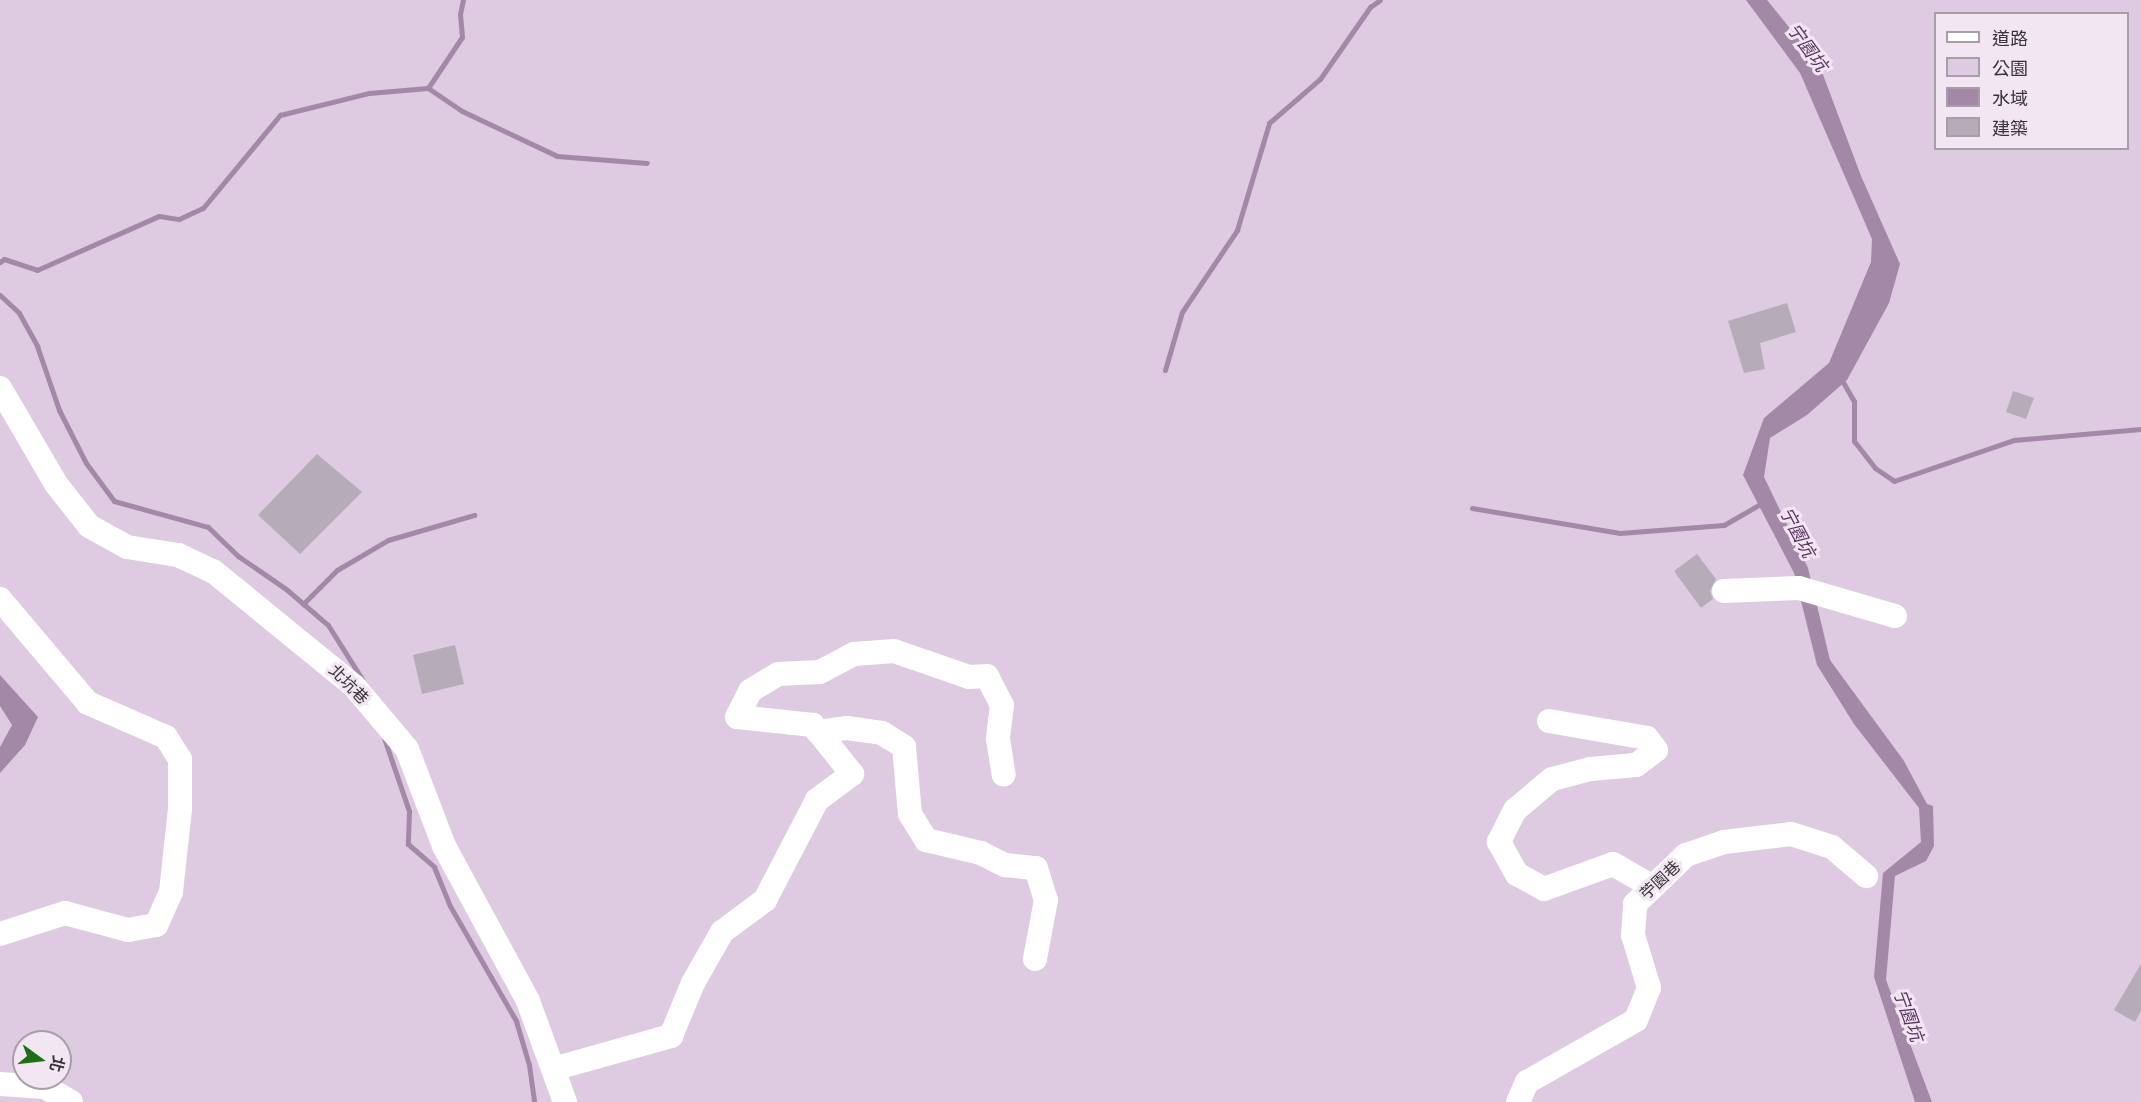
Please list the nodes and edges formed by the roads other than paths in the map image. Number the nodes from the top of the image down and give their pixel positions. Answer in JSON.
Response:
{"nodes":[{"id":1,"x":0,"y":388,"type":"edge"},
{"id":2,"x":1724,"y":591,"type":"dead end"},
{"id":3,"x":0,"y":599,"type":"edge"},
{"id":4,"x":1895,"y":616,"type":"dead end"},
{"id":5,"x":1550,"y":721,"type":"dead end"},
{"id":6,"x":818,"y":732,"type":"junction"},
{"id":7,"x":1004,"y":775,"type":"dead end"},
{"id":8,"x":1866,"y":876,"type":"dead end"},
{"id":9,"x":1653,"y":887,"type":"junction"},
{"id":10,"x":0,"y":934,"type":"edge"},
{"id":11,"x":1035,"y":959,"type":"dead end"},
{"id":12,"x":553,"y":1069,"type":"junction"},
{"id":13,"x":0,"y":1084,"type":"edge"},
{"id":14,"x":71,"y":1102,"type":"edge"},
{"id":15,"x":565,"y":1102,"type":"edge"},
{"id":16,"x":1518,"y":1102,"type":"edge"}],
"edges":[{"from":1,"to":12,"type":"street","name":"北坑巷"},
{"from":2,"to":4,"type":"street"},
{"from":3,"to":10,"type":"street"},
{"from":5,"to":9,"type":"street"},
{"from":6,"to":7,"type":"street"},
{"from":6,"to":11,"type":"street"},
{"from":6,"to":12,"type":"street"},
{"from":8,"to":9,"type":"street","name":"苧園巷"},
{"from":9,"to":16,"type":"street","name":"苧園巷"},
{"from":12,"to":15,"type":"street","name":"北坑巷"},
{"from":13,"to":14,"type":"street"}]}
